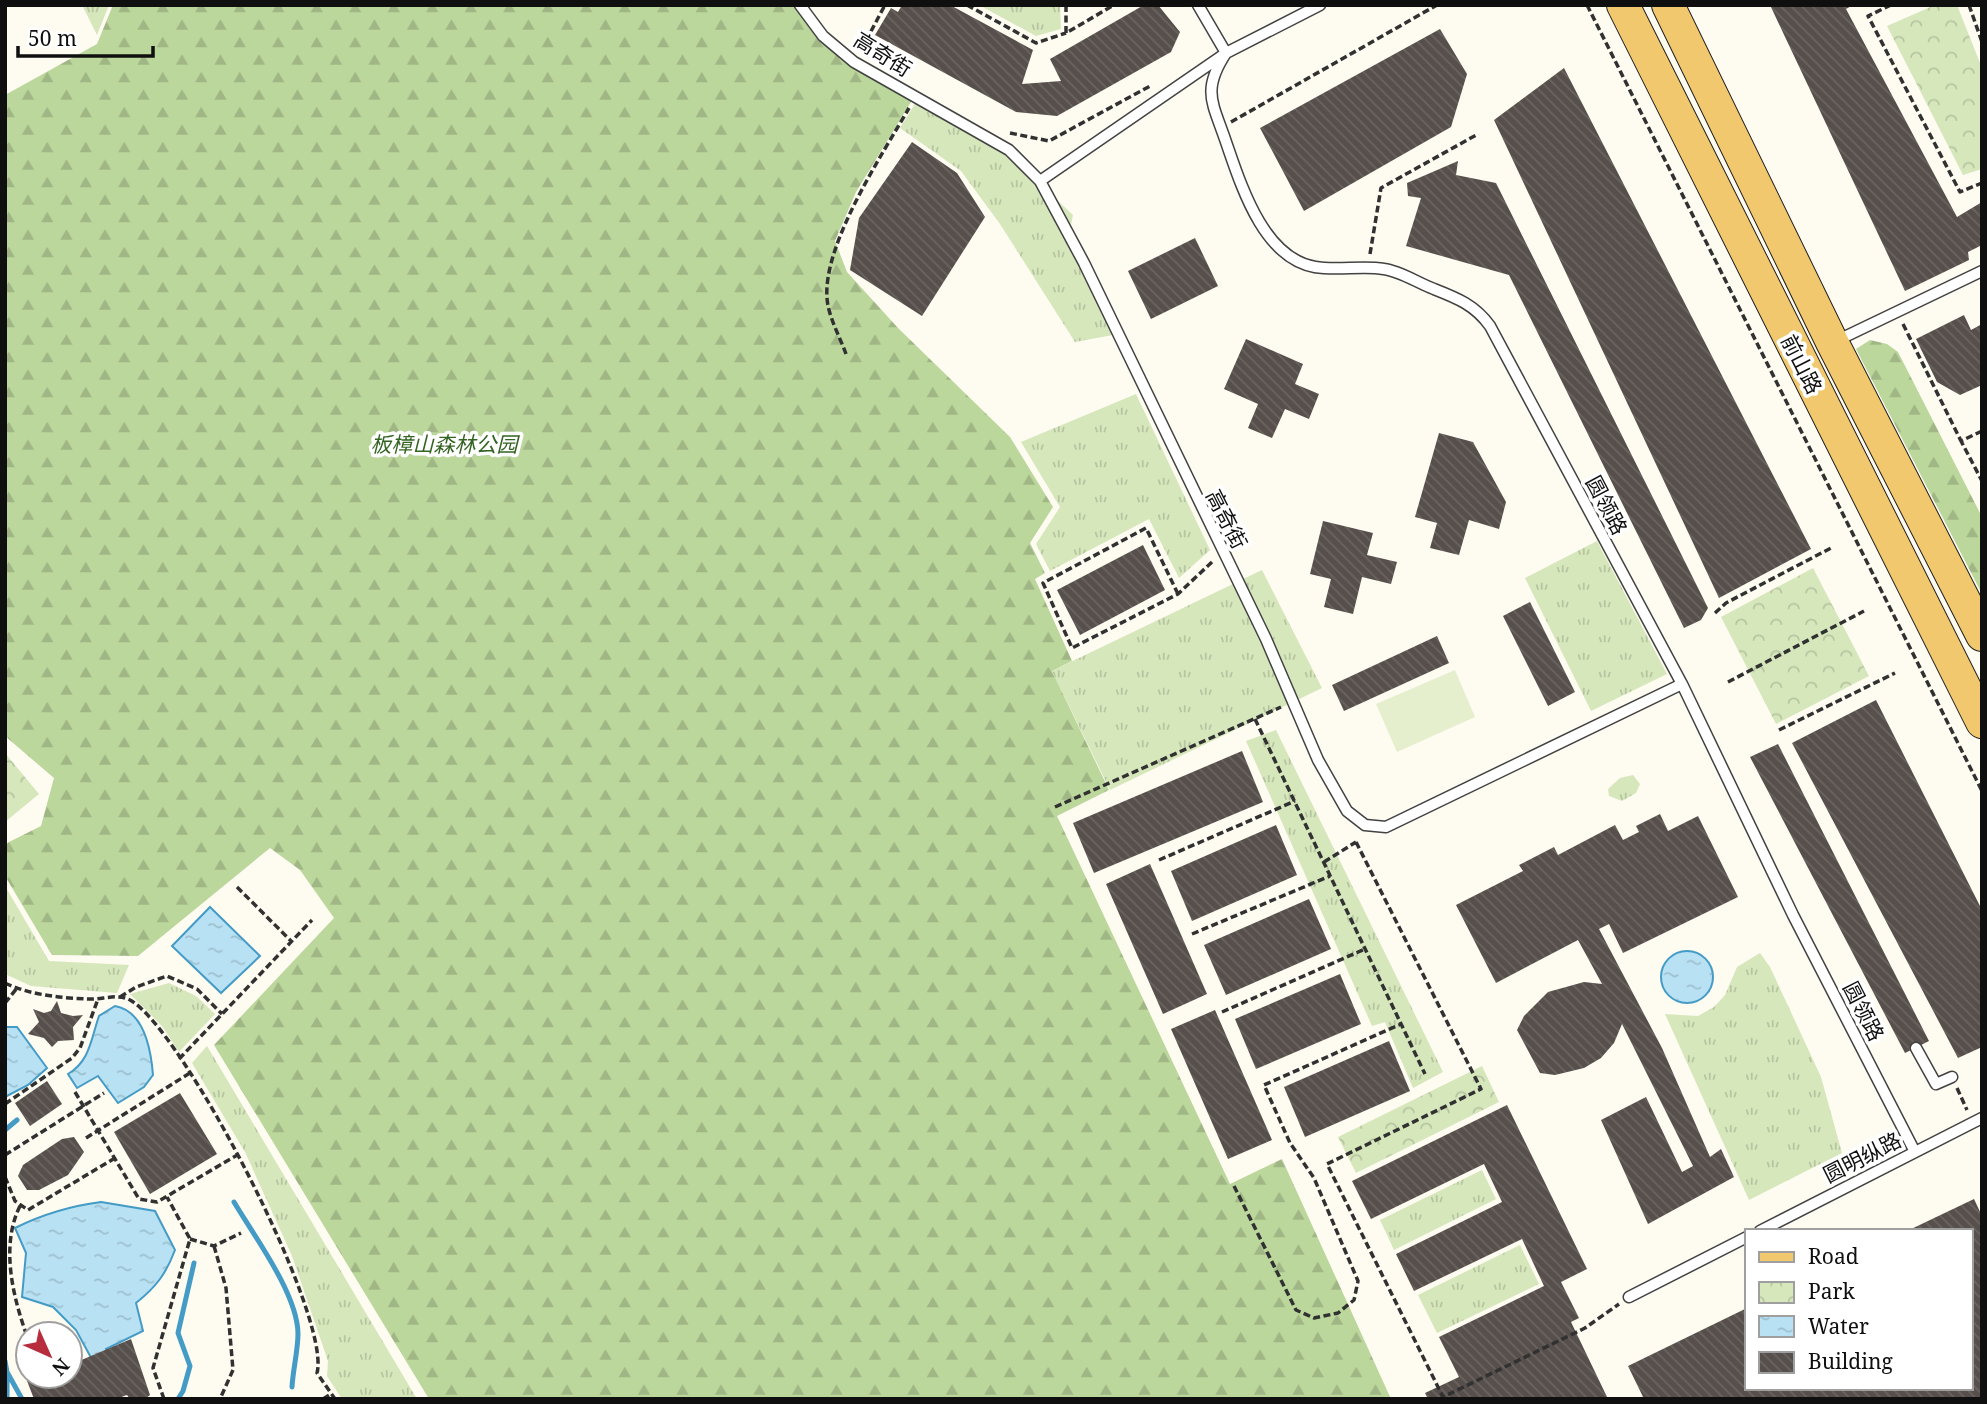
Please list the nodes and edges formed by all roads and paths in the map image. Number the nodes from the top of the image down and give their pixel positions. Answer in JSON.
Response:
{"nodes":[{"id":1,"x":800,"y":5,"type":"edge"},
{"id":2,"x":885,"y":5,"type":"edge"},
{"id":3,"x":967,"y":5,"type":"edge"},
{"id":4,"x":1066,"y":5,"type":"edge"},
{"id":5,"x":1114,"y":5,"type":"edge"},
{"id":6,"x":1198,"y":5,"type":"edge"},
{"id":7,"x":1320,"y":5,"type":"edge"},
{"id":8,"x":1437,"y":5,"type":"edge"},
{"id":9,"x":1587,"y":5,"type":"edge"},
{"id":10,"x":1623,"y":5,"type":"edge"},
{"id":11,"x":1668,"y":5,"type":"edge"},
{"id":12,"x":1891,"y":5,"type":"edge"},
{"id":13,"x":1969,"y":5,"type":"edge"},
{"id":14,"x":1066,"y":33,"type":"junction"},
{"id":15,"x":1982,"y":42,"type":"edge"},
{"id":16,"x":1226,"y":53,"type":"junction"},
{"id":17,"x":854,"y":62,"type":"junction"},
{"id":18,"x":1164,"y":79,"type":"dead end"},
{"id":19,"x":915,"y":97,"type":"junction"},
{"id":20,"x":1221,"y":127,"type":"junction"},
{"id":21,"x":1478,"y":134,"type":"dead end"},
{"id":22,"x":984,"y":136,"type":"junction"},
{"id":23,"x":1040,"y":181,"type":"junction"},
{"id":24,"x":1982,"y":183,"type":"edge"},
{"id":25,"x":1368,"y":270,"type":"junction"},
{"id":26,"x":1982,"y":271,"type":"edge"},
{"id":27,"x":1897,"y":311,"type":"junction"},
{"id":28,"x":1832,"y":342,"type":"junction"},
{"id":29,"x":846,"y":354,"type":"dead end"},
{"id":30,"x":1982,"y":431,"type":"edge"},
{"id":31,"x":1961,"y":441,"type":"junction"},
{"id":32,"x":1982,"y":481,"type":"edge"},
{"id":33,"x":1831,"y":548,"type":"dead end"},
{"id":34,"x":1222,"y":552,"type":"junction"},
{"id":35,"x":1178,"y":594,"type":"junction"},
{"id":36,"x":1864,"y":611,"type":"dead end"},
{"id":37,"x":1715,"y":613,"type":"dead end"},
{"id":38,"x":1982,"y":635,"type":"edge"},
{"id":39,"x":1895,"y":673,"type":"dead end"},
{"id":40,"x":1728,"y":682,"type":"dead end"},
{"id":41,"x":1682,"y":684,"type":"junction"},
{"id":42,"x":1293,"y":702,"type":"junction"},
{"id":43,"x":1255,"y":719,"type":"junction"},
{"id":44,"x":1982,"y":722,"type":"edge"},
{"id":45,"x":1779,"y":730,"type":"dead end"},
{"id":46,"x":1982,"y":791,"type":"edge"},
{"id":47,"x":1295,"y":802,"type":"junction"},
{"id":48,"x":1055,"y":807,"type":"dead end"},
{"id":49,"x":1365,"y":825,"type":"junction"},
{"id":50,"x":1356,"y":842,"type":"junction"},
{"id":51,"x":1159,"y":860,"type":"dead end"},
{"id":52,"x":1324,"y":862,"type":"junction"},
{"id":53,"x":1330,"y":876,"type":"junction"},
{"id":54,"x":237,"y":887,"type":"dead end"},
{"id":55,"x":312,"y":920,"type":"dead end"},
{"id":56,"x":1192,"y":934,"type":"dead end"},
{"id":57,"x":291,"y":941,"type":"junction"},
{"id":58,"x":1365,"y":949,"type":"junction"},
{"id":59,"x":5,"y":983,"type":"edge"},
{"id":60,"x":17,"y":988,"type":"junction"},
{"id":61,"x":120,"y":997,"type":"junction"},
{"id":62,"x":98,"y":999,"type":"junction"},
{"id":63,"x":5,"y":1003,"type":"edge"},
{"id":64,"x":1223,"y":1012,"type":"dead end"},
{"id":65,"x":222,"y":1014,"type":"junction"},
{"id":66,"x":1401,"y":1024,"type":"junction"},
{"id":67,"x":1916,"y":1048,"type":"dead end"},
{"id":68,"x":179,"y":1059,"type":"junction"},
{"id":69,"x":190,"y":1073,"type":"junction"},
{"id":70,"x":1425,"y":1074,"type":"dead end"},
{"id":71,"x":1952,"y":1077,"type":"joint"},
{"id":72,"x":75,"y":1092,"type":"dead end"},
{"id":73,"x":104,"y":1093,"type":"dead end"},
{"id":74,"x":5,"y":1104,"type":"edge"},
{"id":75,"x":83,"y":1106,"type":"junction"},
{"id":76,"x":1977,"y":1120,"type":"edge"},
{"id":77,"x":99,"y":1130,"type":"junction"},
{"id":78,"x":86,"y":1138,"type":"dead end"},
{"id":79,"x":1915,"y":1152,"type":"junction"},
{"id":80,"x":239,"y":1154,"type":"junction"},
{"id":81,"x":5,"y":1155,"type":"edge"},
{"id":82,"x":115,"y":1158,"type":"junction"},
{"id":83,"x":5,"y":1177,"type":"edge"},
{"id":84,"x":1234,"y":1186,"type":"dead end"},
{"id":85,"x":167,"y":1196,"type":"junction"},
{"id":86,"x":20,"y":1206,"type":"junction"},
{"id":87,"x":1764,"y":1229,"type":"edge"},
{"id":88,"x":241,"y":1233,"type":"dead end"},
{"id":89,"x":1745,"y":1238,"type":"edge"},
{"id":90,"x":190,"y":1239,"type":"junction"},
{"id":91,"x":214,"y":1246,"type":"junction"},
{"id":92,"x":1629,"y":1297,"type":"joint"},
{"id":93,"x":21,"y":1320,"type":"edge"},
{"id":94,"x":331,"y":1394,"type":"junction"},
{"id":95,"x":164,"y":1399,"type":"edge"},
{"id":96,"x":220,"y":1399,"type":"edge"},
{"id":97,"x":323,"y":1399,"type":"edge"},
{"id":98,"x":335,"y":1399,"type":"edge"}],
"edges":[{"from":1,"to":17,"type":"lane","name":"高奇街"},
{"from":2,"to":17,"type":"path"},
{"from":3,"to":14,"type":"path"},
{"from":4,"to":14,"type":"path"},
{"from":5,"to":14,"type":"path"},
{"from":6,"to":16,"type":"lane"},
{"from":7,"to":16,"type":"lane"},
{"from":8,"to":20,"type":"path"},
{"from":9,"to":46,"type":"path"},
{"from":10,"to":44,"type":"main road","name":"前山路"},
{"from":11,"to":28,"type":"main road","name":"前山路"},
{"from":12,"to":24,"type":"path"},
{"from":13,"to":15,"type":"path"},
{"from":16,"to":20,"type":"lane","name":"圆领路"},
{"from":16,"to":23,"type":"lane"},
{"from":17,"to":19,"type":"lane","name":"高奇街"},
{"from":18,"to":22,"type":"path"},
{"from":19,"to":22,"type":"lane","name":"高奇街"},
{"from":19,"to":29,"type":"path"},
{"from":20,"to":25,"type":"lane","name":"圆领路"},
{"from":21,"to":25,"type":"path"},
{"from":22,"to":23,"type":"lane","name":"高奇街"},
{"from":23,"to":34,"type":"lane","name":"高奇街"},
{"from":25,"to":41,"type":"lane","name":"圆领路"},
{"from":26,"to":27,"type":"lane"},
{"from":27,"to":28,"type":"lane"},
{"from":27,"to":31,"type":"path"},
{"from":28,"to":38,"type":"main road","name":"前山路"},
{"from":30,"to":31,"type":"path"},
{"from":31,"to":32,"type":"path"},
{"from":33,"to":37,"type":"path"},
{"from":34,"to":35,"type":"path"},
{"from":34,"to":42,"type":"lane","name":"高奇街"},
{"from":35,"to":35,"type":"path"},
{"from":36,"to":40,"type":"path"},
{"from":39,"to":45,"type":"path"},
{"from":41,"to":49,"type":"lane"},
{"from":41,"to":79,"type":"lane","name":"圆领路"},
{"from":42,"to":43,"type":"path"},
{"from":42,"to":49,"type":"lane","name":"高奇街"},
{"from":43,"to":47,"type":"path"},
{"from":43,"to":48,"type":"path"},
{"from":47,"to":51,"type":"path"},
{"from":47,"to":52,"type":"path"},
{"from":49,"to":50,"type":"path"},
{"from":50,"to":52,"type":"path"},
{"from":50,"to":92,"type":"path"},
{"from":52,"to":53,"type":"path"},
{"from":53,"to":56,"type":"path"},
{"from":53,"to":58,"type":"path"},
{"from":54,"to":57,"type":"path"},
{"from":55,"to":57,"type":"path"},
{"from":57,"to":65,"type":"path"},
{"from":58,"to":64,"type":"path"},
{"from":58,"to":66,"type":"path"},
{"from":59,"to":60,"type":"path"},
{"from":60,"to":62,"type":"path"},
{"from":60,"to":63,"type":"path"},
{"from":61,"to":62,"type":"path"},
{"from":61,"to":65,"type":"path"},
{"from":61,"to":68,"type":"path"},
{"from":62,"to":74,"type":"path"},
{"from":65,"to":68,"type":"path"},
{"from":66,"to":70,"type":"path"},
{"from":66,"to":84,"type":"path"},
{"from":67,"to":71,"type":"lane"},
{"from":68,"to":69,"type":"path"},
{"from":69,"to":77,"type":"path"},
{"from":69,"to":80,"type":"path"},
{"from":71,"to":76,"type":"path"},
{"from":72,"to":75,"type":"path"},
{"from":73,"to":75,"type":"path"},
{"from":75,"to":77,"type":"path"},
{"from":75,"to":81,"type":"path"},
{"from":76,"to":79,"type":"lane","name":"圆明纵路"},
{"from":77,"to":78,"type":"path"},
{"from":77,"to":82,"type":"path"},
{"from":79,"to":87,"type":"lane","name":"圆明纵路"},
{"from":80,"to":85,"type":"path"},
{"from":80,"to":94,"type":"path"},
{"from":82,"to":85,"type":"path"},
{"from":82,"to":86,"type":"path"},
{"from":83,"to":86,"type":"path"},
{"from":85,"to":90,"type":"path"},
{"from":86,"to":93,"type":"path"},
{"from":88,"to":91,"type":"path"},
{"from":89,"to":92,"type":"lane"},
{"from":90,"to":91,"type":"path"},
{"from":90,"to":95,"type":"path"},
{"from":91,"to":96,"type":"path"},
{"from":94,"to":97,"type":"path"},
{"from":94,"to":98,"type":"path"}]}
